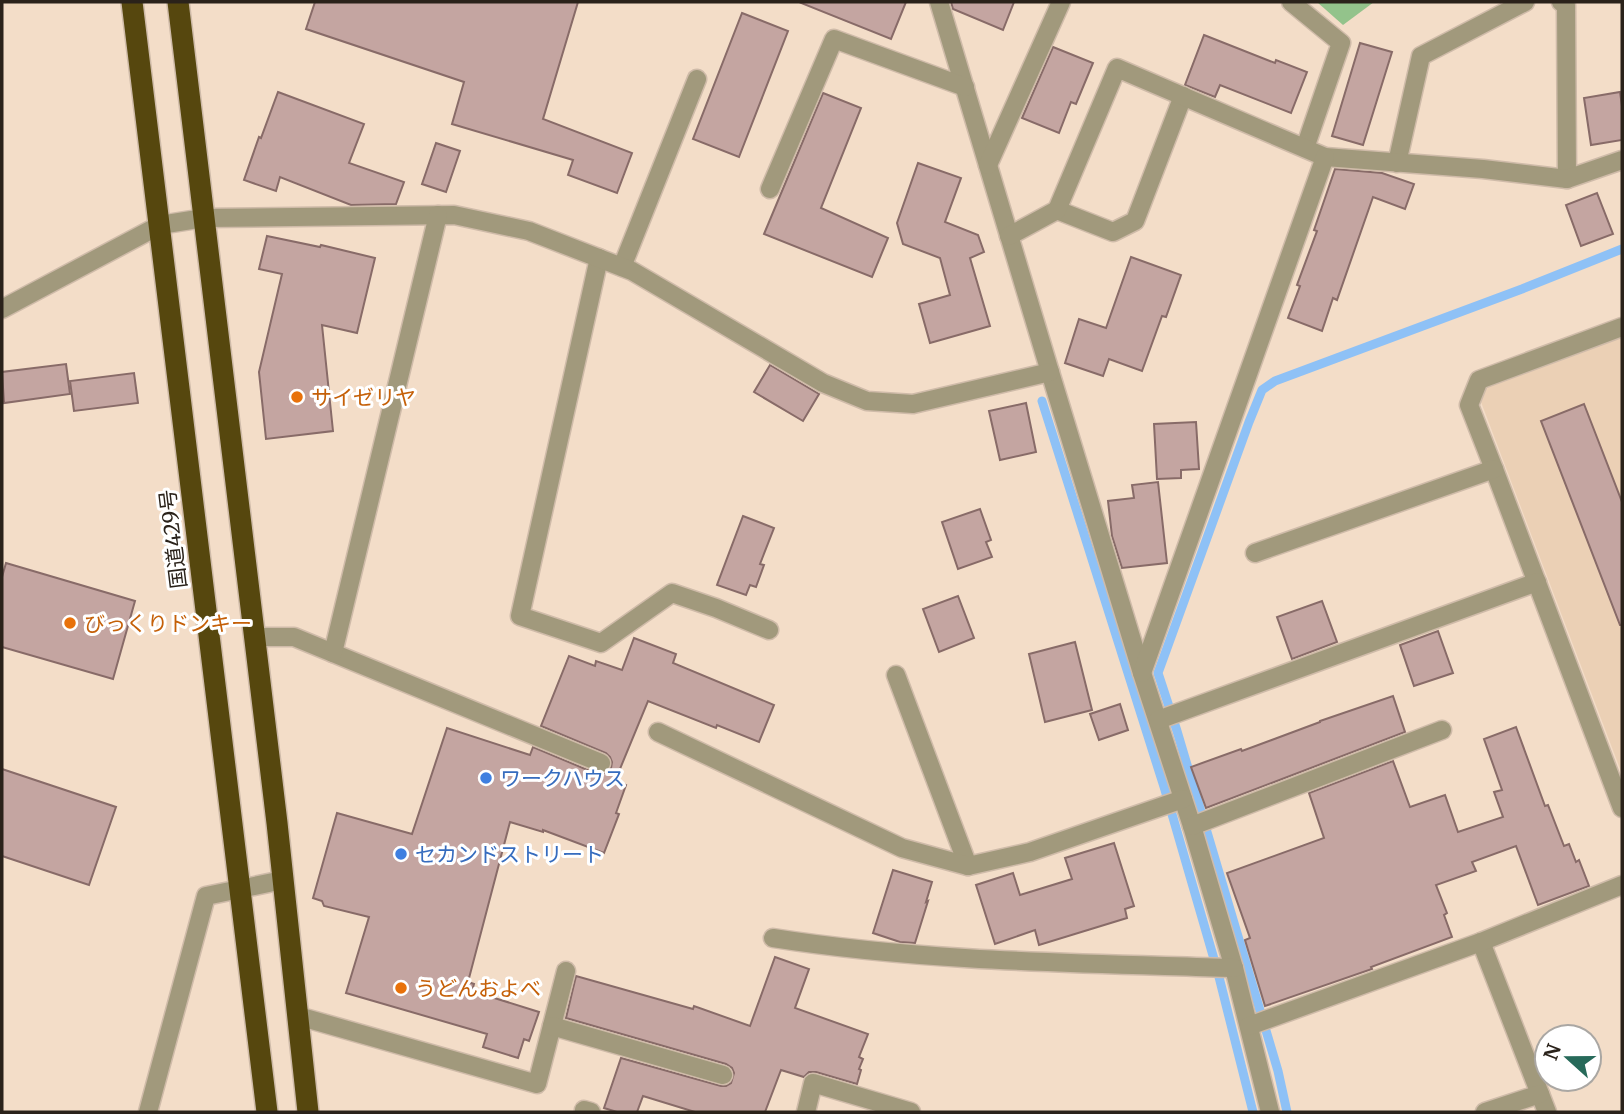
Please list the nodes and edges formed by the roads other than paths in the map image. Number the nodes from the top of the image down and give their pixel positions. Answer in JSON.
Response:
{"nodes":[{"id":1,"x":132,"y":2,"type":"edge"},
{"id":2,"x":178,"y":2,"type":"edge"},
{"id":3,"x":939,"y":2,"type":"edge"},
{"id":4,"x":1061,"y":2,"type":"edge"},
{"id":5,"x":1291,"y":2,"type":"edge"},
{"id":6,"x":1525,"y":2,"type":"edge"},
{"id":7,"x":1561,"y":2,"type":"edge"},
{"id":8,"x":697,"y":79,"type":"dead end"},
{"id":9,"x":965,"y":88,"type":"junction"},
{"id":10,"x":1183,"y":96,"type":"junction"},
{"id":11,"x":1305,"y":148,"type":"junction"},
{"id":12,"x":1325,"y":157,"type":"junction"},
{"id":13,"x":1622,"y":160,"type":"edge"},
{"id":14,"x":1397,"y":163,"type":"junction"},
{"id":15,"x":988,"y":164,"type":"junction"},
{"id":16,"x":1567,"y":179,"type":"junction"},
{"id":17,"x":769,"y":189,"type":"dead end"},
{"id":18,"x":1057,"y":210,"type":"junction"},
{"id":19,"x":438,"y":215,"type":"junction"},
{"id":20,"x":204,"y":218,"type":"junction"},
{"id":21,"x":160,"y":225,"type":"junction"},
{"id":22,"x":1009,"y":236,"type":"junction"},
{"id":23,"x":599,"y":258,"type":"junction"},
{"id":24,"x":622,"y":267,"type":"junction"},
{"id":25,"x":2,"y":309,"type":"edge"},
{"id":26,"x":1622,"y":327,"type":"edge"},
{"id":27,"x":1050,"y":372,"type":"junction"},
{"id":28,"x":1494,"y":468,"type":"junction"},
{"id":29,"x":1255,"y":553,"type":"dead end"},
{"id":30,"x":1537,"y":582,"type":"junction"},
{"id":31,"x":769,"y":630,"type":"dead end"},
{"id":32,"x":254,"y":637,"type":"junction"},
{"id":33,"x":333,"y":653,"type":"junction"},
{"id":34,"x":1142,"y":673,"type":"junction"},
{"id":35,"x":897,"y":675,"type":"dead end"},
{"id":36,"x":1167,"y":717,"type":"junction"},
{"id":37,"x":1442,"y":730,"type":"dead end"},
{"id":38,"x":657,"y":733,"type":"dead end"},
{"id":39,"x":601,"y":763,"type":"dead end"},
{"id":40,"x":1174,"y":802,"type":"junction"},
{"id":41,"x":1622,"y":808,"type":"edge"},
{"id":42,"x":1199,"y":823,"type":"junction"},
{"id":43,"x":968,"y":866,"type":"junction"},
{"id":44,"x":283,"y":880,"type":"junction"},
{"id":45,"x":1622,"y":886,"type":"edge"},
{"id":46,"x":240,"y":889,"type":"junction"},
{"id":47,"x":773,"y":938,"type":"dead end"},
{"id":48,"x":1481,"y":942,"type":"junction"},
{"id":49,"x":1234,"y":968,"type":"junction"},
{"id":50,"x":566,"y":971,"type":"dead end"},
{"id":51,"x":298,"y":1016,"type":"junction"},
{"id":52,"x":1259,"y":1022,"type":"junction"},
{"id":53,"x":552,"y":1026,"type":"junction"},
{"id":54,"x":723,"y":1075,"type":"dead end"},
{"id":55,"x":1539,"y":1094,"type":"junction"},
{"id":56,"x":903,"y":1111,"type":"edge"},
{"id":57,"x":148,"y":1112,"type":"edge"},
{"id":58,"x":267,"y":1112,"type":"edge"},
{"id":59,"x":309,"y":1112,"type":"edge"},
{"id":60,"x":806,"y":1112,"type":"edge"},
{"id":61,"x":1270,"y":1112,"type":"edge"},
{"id":62,"x":1485,"y":1112,"type":"edge"},
{"id":63,"x":1547,"y":1112,"type":"edge"}],
"edges":[{"from":1,"to":21,"type":"highway","name":"国道429号"},
{"from":2,"to":20,"type":"highway"},
{"from":3,"to":9,"type":"street"},
{"from":4,"to":15,"type":"street"},
{"from":5,"to":11,"type":"street"},
{"from":6,"to":14,"type":"street"},
{"from":7,"to":16,"type":"street"},
{"from":8,"to":24,"type":"street"},
{"from":9,"to":15,"type":"street"},
{"from":9,"to":17,"type":"street"},
{"from":10,"to":11,"type":"street"},
{"from":10,"to":18,"type":"street"},
{"from":10,"to":18,"type":"street"},
{"from":11,"to":12,"type":"street"},
{"from":12,"to":14,"type":"street"},
{"from":12,"to":34,"type":"street"},
{"from":13,"to":16,"type":"street"},
{"from":14,"to":16,"type":"street"},
{"from":15,"to":22,"type":"street"},
{"from":18,"to":22,"type":"street"},
{"from":19,"to":20,"type":"street"},
{"from":19,"to":23,"type":"street"},
{"from":19,"to":33,"type":"street"},
{"from":20,"to":21,"type":"street"},
{"from":20,"to":32,"type":"highway"},
{"from":21,"to":25,"type":"street"},
{"from":21,"to":46,"type":"highway","name":"国道429号"},
{"from":22,"to":27,"type":"street"},
{"from":23,"to":24,"type":"street"},
{"from":23,"to":31,"type":"street"},
{"from":24,"to":27,"type":"street"},
{"from":26,"to":28,"type":"street"},
{"from":27,"to":34,"type":"street"},
{"from":28,"to":29,"type":"street"},
{"from":28,"to":30,"type":"street"},
{"from":30,"to":36,"type":"street"},
{"from":30,"to":41,"type":"street"},
{"from":32,"to":33,"type":"street"},
{"from":32,"to":44,"type":"highway"},
{"from":33,"to":39,"type":"street"},
{"from":34,"to":36,"type":"street"},
{"from":35,"to":43,"type":"street"},
{"from":36,"to":40,"type":"street"},
{"from":37,"to":42,"type":"street"},
{"from":38,"to":43,"type":"street"},
{"from":40,"to":42,"type":"street"},
{"from":40,"to":43,"type":"street"},
{"from":42,"to":49,"type":"street"},
{"from":44,"to":46,"type":"street"},
{"from":44,"to":51,"type":"highway"},
{"from":45,"to":48,"type":"street"},
{"from":46,"to":57,"type":"street"},
{"from":46,"to":58,"type":"highway","name":"国道429号"},
{"from":47,"to":49,"type":"street"},
{"from":48,"to":52,"type":"street"},
{"from":48,"to":55,"type":"street"},
{"from":49,"to":52,"type":"street"},
{"from":50,"to":53,"type":"street"},
{"from":51,"to":53,"type":"street"},
{"from":51,"to":59,"type":"highway"},
{"from":52,"to":61,"type":"street"},
{"from":53,"to":54,"type":"street"},
{"from":55,"to":62,"type":"street"},
{"from":55,"to":63,"type":"street"},
{"from":56,"to":60,"type":"street"}]}
